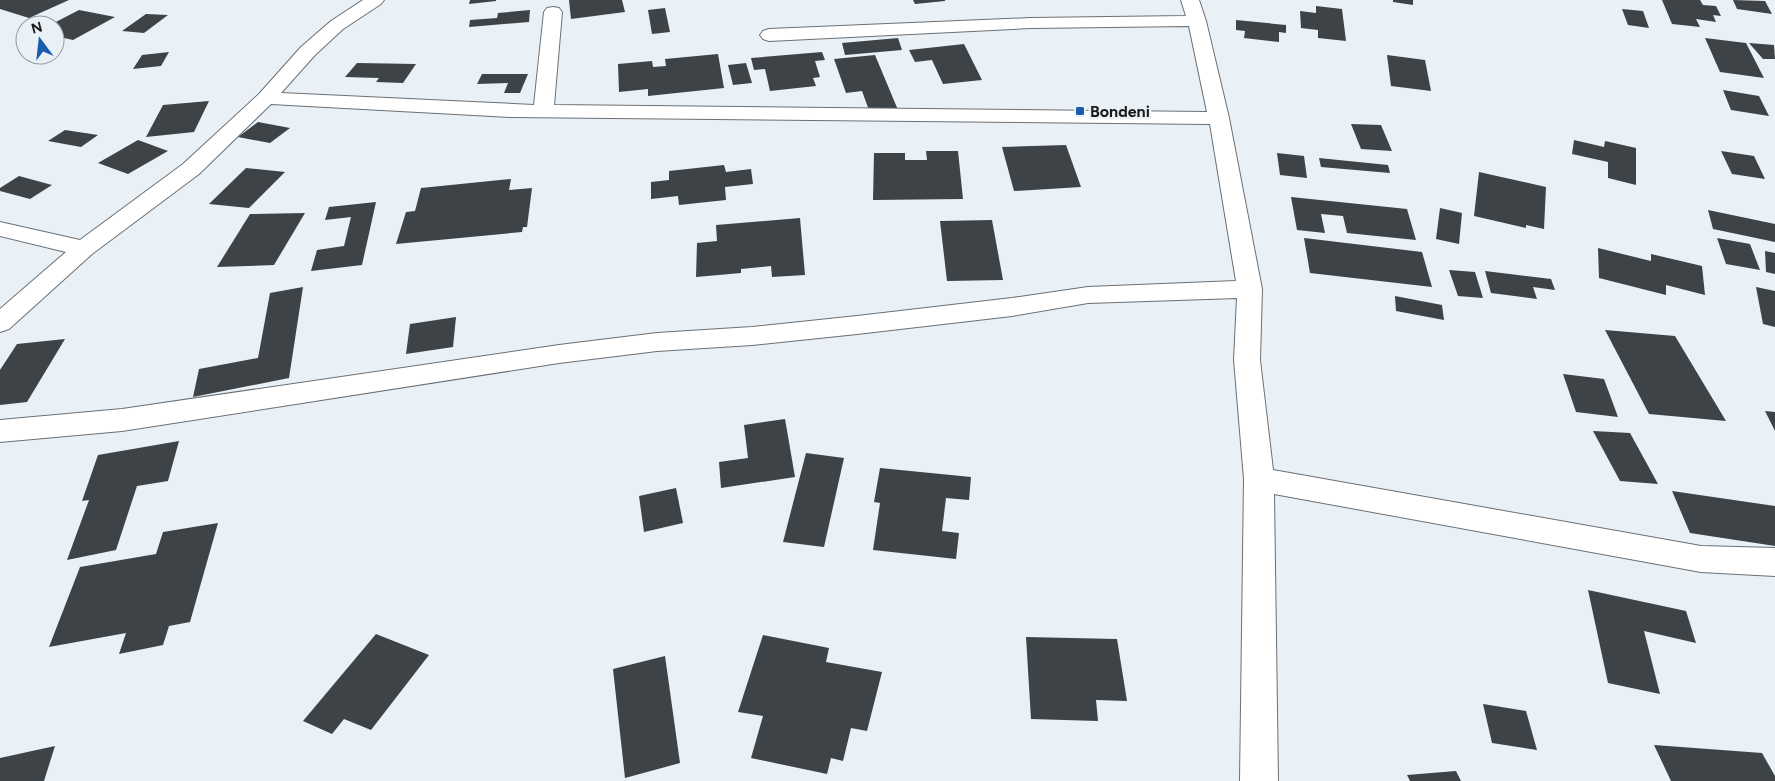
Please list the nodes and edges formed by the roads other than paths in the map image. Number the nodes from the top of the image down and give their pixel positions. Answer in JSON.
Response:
{"nodes":[{"id":1,"x":375,"y":0,"type":"edge"},
{"id":2,"x":1194,"y":10,"type":"edge"},
{"id":3,"x":553,"y":12,"type":"dead end"},
{"id":4,"x":769,"y":36,"type":"dead end"},
{"id":5,"x":266,"y":98,"type":"junction"},
{"id":6,"x":543,"y":111,"type":"junction"},
{"id":7,"x":1219,"y":118,"type":"junction"},
{"id":8,"x":0,"y":228,"type":"edge"},
{"id":9,"x":84,"y":248,"type":"junction"},
{"id":10,"x":1250,"y":289,"type":"junction"},
{"id":11,"x":0,"y":323,"type":"edge"},
{"id":12,"x":0,"y":431,"type":"edge"},
{"id":13,"x":1259,"y":479,"type":"junction"},
{"id":14,"x":1775,"y":562,"type":"edge"},
{"id":15,"x":1259,"y":781,"type":"edge"}],
"edges":[{"from":1,"to":5,"type":"street"},
{"from":2,"to":4,"type":"street"},
{"from":2,"to":7,"type":"street"},
{"from":3,"to":6,"type":"street"},
{"from":5,"to":6,"type":"street"},
{"from":5,"to":9,"type":"street"},
{"from":6,"to":7,"type":"street"},
{"from":7,"to":10,"type":"street"},
{"from":8,"to":9,"type":"street"},
{"from":9,"to":11,"type":"street"},
{"from":10,"to":12,"type":"street"},
{"from":10,"to":13,"type":"street"},
{"from":13,"to":14,"type":"street"},
{"from":13,"to":15,"type":"street"}]}
